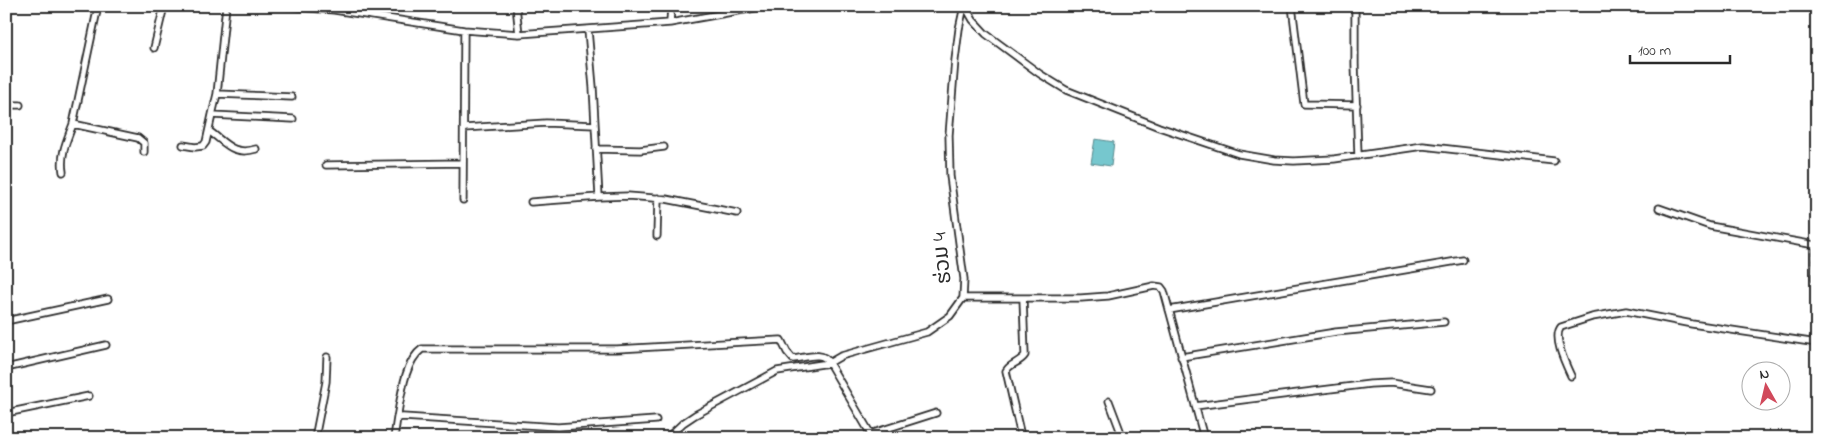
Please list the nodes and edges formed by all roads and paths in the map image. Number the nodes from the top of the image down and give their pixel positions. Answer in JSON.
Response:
{"nodes":[{"id":1,"x":98,"y":6,"type":"edge"},
{"id":2,"x":164,"y":6,"type":"edge"},
{"id":3,"x":226,"y":6,"type":"edge"},
{"id":4,"x":286,"y":6,"type":"edge"},
{"id":5,"x":516,"y":6,"type":"edge"},
{"id":6,"x":671,"y":6,"type":"edge"},
{"id":7,"x":766,"y":6,"type":"edge"},
{"id":8,"x":964,"y":6,"type":"edge"},
{"id":9,"x":1292,"y":6,"type":"edge"},
{"id":10,"x":1355,"y":6,"type":"edge"},
{"id":11,"x":670,"y":23,"type":"junction"},
{"id":12,"x":464,"y":30,"type":"junction"},
{"id":13,"x":588,"y":30,"type":"junction"},
{"id":14,"x":519,"y":34,"type":"junction"},
{"id":15,"x":154,"y":48,"type":"dead end"},
{"id":16,"x":217,"y":94,"type":"junction"},
{"id":17,"x":292,"y":97,"type":"dead end"},
{"id":18,"x":6,"y":105,"type":"edge"},
{"id":19,"x":20,"y":105,"type":"dead end"},
{"id":20,"x":1357,"y":105,"type":"junction"},
{"id":21,"x":212,"y":115,"type":"junction"},
{"id":22,"x":293,"y":119,"type":"dead end"},
{"id":23,"x":73,"y":124,"type":"junction"},
{"id":24,"x":595,"y":125,"type":"junction"},
{"id":25,"x":464,"y":128,"type":"junction"},
{"id":26,"x":209,"y":131,"type":"junction"},
{"id":27,"x":183,"y":145,"type":"dead end"},
{"id":28,"x":664,"y":147,"type":"dead end"},
{"id":29,"x":256,"y":149,"type":"dead end"},
{"id":30,"x":596,"y":149,"type":"junction"},
{"id":31,"x":144,"y":152,"type":"dead end"},
{"id":32,"x":1358,"y":156,"type":"junction"},
{"id":33,"x":1554,"y":161,"type":"dead end"},
{"id":34,"x":464,"y":163,"type":"junction"},
{"id":35,"x":326,"y":165,"type":"dead end"},
{"id":36,"x":63,"y":172,"type":"dead end"},
{"id":37,"x":599,"y":197,"type":"junction"},
{"id":38,"x":658,"y":198,"type":"junction"},
{"id":39,"x":463,"y":200,"type":"dead end"},
{"id":40,"x":531,"y":202,"type":"dead end"},
{"id":41,"x":1659,"y":208,"type":"dead end"},
{"id":42,"x":737,"y":212,"type":"dead end"},
{"id":43,"x":657,"y":236,"type":"dead end"},
{"id":44,"x":1463,"y":260,"type":"dead end"},
{"id":45,"x":1817,"y":282,"type":"edge"},
{"id":46,"x":108,"y":298,"type":"dead end"},
{"id":47,"x":962,"y":298,"type":"junction"},
{"id":48,"x":1023,"y":298,"type":"junction"},
{"id":49,"x":1169,"y":310,"type":"junction"},
{"id":50,"x":6,"y":321,"type":"edge"},
{"id":51,"x":1444,"y":322,"type":"dead end"},
{"id":52,"x":1817,"y":343,"type":"edge"},
{"id":53,"x":106,"y":345,"type":"dead end"},
{"id":54,"x":327,"y":357,"type":"dead end"},
{"id":55,"x":1181,"y":357,"type":"junction"},
{"id":56,"x":793,"y":360,"type":"junction"},
{"id":57,"x":829,"y":363,"type":"junction"},
{"id":58,"x":6,"y":368,"type":"edge"},
{"id":59,"x":798,"y":368,"type":"junction"},
{"id":60,"x":1571,"y":376,"type":"dead end"},
{"id":61,"x":1431,"y":389,"type":"dead end"},
{"id":62,"x":89,"y":396,"type":"dead end"},
{"id":63,"x":1109,"y":401,"type":"dead end"},
{"id":64,"x":1195,"y":406,"type":"junction"},
{"id":65,"x":6,"y":413,"type":"edge"},
{"id":66,"x":936,"y":413,"type":"dead end"},
{"id":67,"x":397,"y":418,"type":"junction"},
{"id":68,"x":656,"y":420,"type":"dead end"},
{"id":69,"x":871,"y":436,"type":"edge"},
{"id":70,"x":1378,"y":436,"type":"dead end"},
{"id":71,"x":315,"y":438,"type":"edge"},
{"id":72,"x":394,"y":438,"type":"edge"},
{"id":73,"x":667,"y":438,"type":"edge"},
{"id":74,"x":1018,"y":438,"type":"edge"},
{"id":75,"x":1123,"y":438,"type":"edge"},
{"id":76,"x":1204,"y":438,"type":"edge"},
{"id":77,"x":1324,"y":438,"type":"edge"}],
"edges":[{"from":1,"to":23,"type":"street"},
{"from":2,"to":15,"type":"street"},
{"from":3,"to":16,"type":"street"},
{"from":4,"to":12,"type":"street"},
{"from":5,"to":14,"type":"street"},
{"from":6,"to":11,"type":"street"},
{"from":7,"to":11,"type":"street"},
{"from":8,"to":32,"type":"street"},
{"from":8,"to":47,"type":"street","name":"ຮ່ວມ 4"},
{"from":9,"to":20,"type":"street"},
{"from":10,"to":20,"type":"street"},
{"from":11,"to":13,"type":"street"},
{"from":12,"to":14,"type":"street"},
{"from":12,"to":25,"type":"street"},
{"from":13,"to":14,"type":"street"},
{"from":13,"to":24,"type":"street"},
{"from":16,"to":17,"type":"street"},
{"from":16,"to":21,"type":"street"},
{"from":18,"to":19,"type":"street"},
{"from":20,"to":32,"type":"street"},
{"from":21,"to":22,"type":"street"},
{"from":21,"to":26,"type":"street"},
{"from":23,"to":31,"type":"street"},
{"from":23,"to":36,"type":"street"},
{"from":24,"to":25,"type":"street"},
{"from":24,"to":30,"type":"street"},
{"from":25,"to":34,"type":"street"},
{"from":26,"to":27,"type":"street"},
{"from":26,"to":29,"type":"street"},
{"from":28,"to":30,"type":"street"},
{"from":30,"to":37,"type":"street"},
{"from":32,"to":33,"type":"street"},
{"from":34,"to":35,"type":"street"},
{"from":34,"to":39,"type":"street"},
{"from":37,"to":38,"type":"street"},
{"from":37,"to":40,"type":"street"},
{"from":38,"to":42,"type":"street"},
{"from":38,"to":43,"type":"street"},
{"from":41,"to":45,"type":"street"},
{"from":44,"to":49,"type":"street"},
{"from":46,"to":50,"type":"street"},
{"from":47,"to":48,"type":"street"},
{"from":47,"to":57,"type":"street","name":"ຮ່ວມ 4"},
{"from":48,"to":49,"type":"street"},
{"from":48,"to":74,"type":"street"},
{"from":49,"to":55,"type":"street"},
{"from":51,"to":55,"type":"street"},
{"from":52,"to":60,"type":"street"},
{"from":53,"to":58,"type":"street"},
{"from":54,"to":71,"type":"street"},
{"from":55,"to":64,"type":"street"},
{"from":56,"to":57,"type":"street"},
{"from":56,"to":59,"type":"street"},
{"from":56,"to":67,"type":"street"},
{"from":57,"to":59,"type":"street","name":"ຮ່ວມ 4"},
{"from":57,"to":69,"type":"street"},
{"from":59,"to":73,"type":"street","name":"ຮ່ວມ 4"},
{"from":61,"to":64,"type":"street"},
{"from":62,"to":65,"type":"street"},
{"from":63,"to":75,"type":"street"},
{"from":64,"to":76,"type":"street"},
{"from":66,"to":69,"type":"street"},
{"from":67,"to":68,"type":"street"},
{"from":67,"to":72,"type":"street"},
{"from":70,"to":77,"type":"street"}]}
